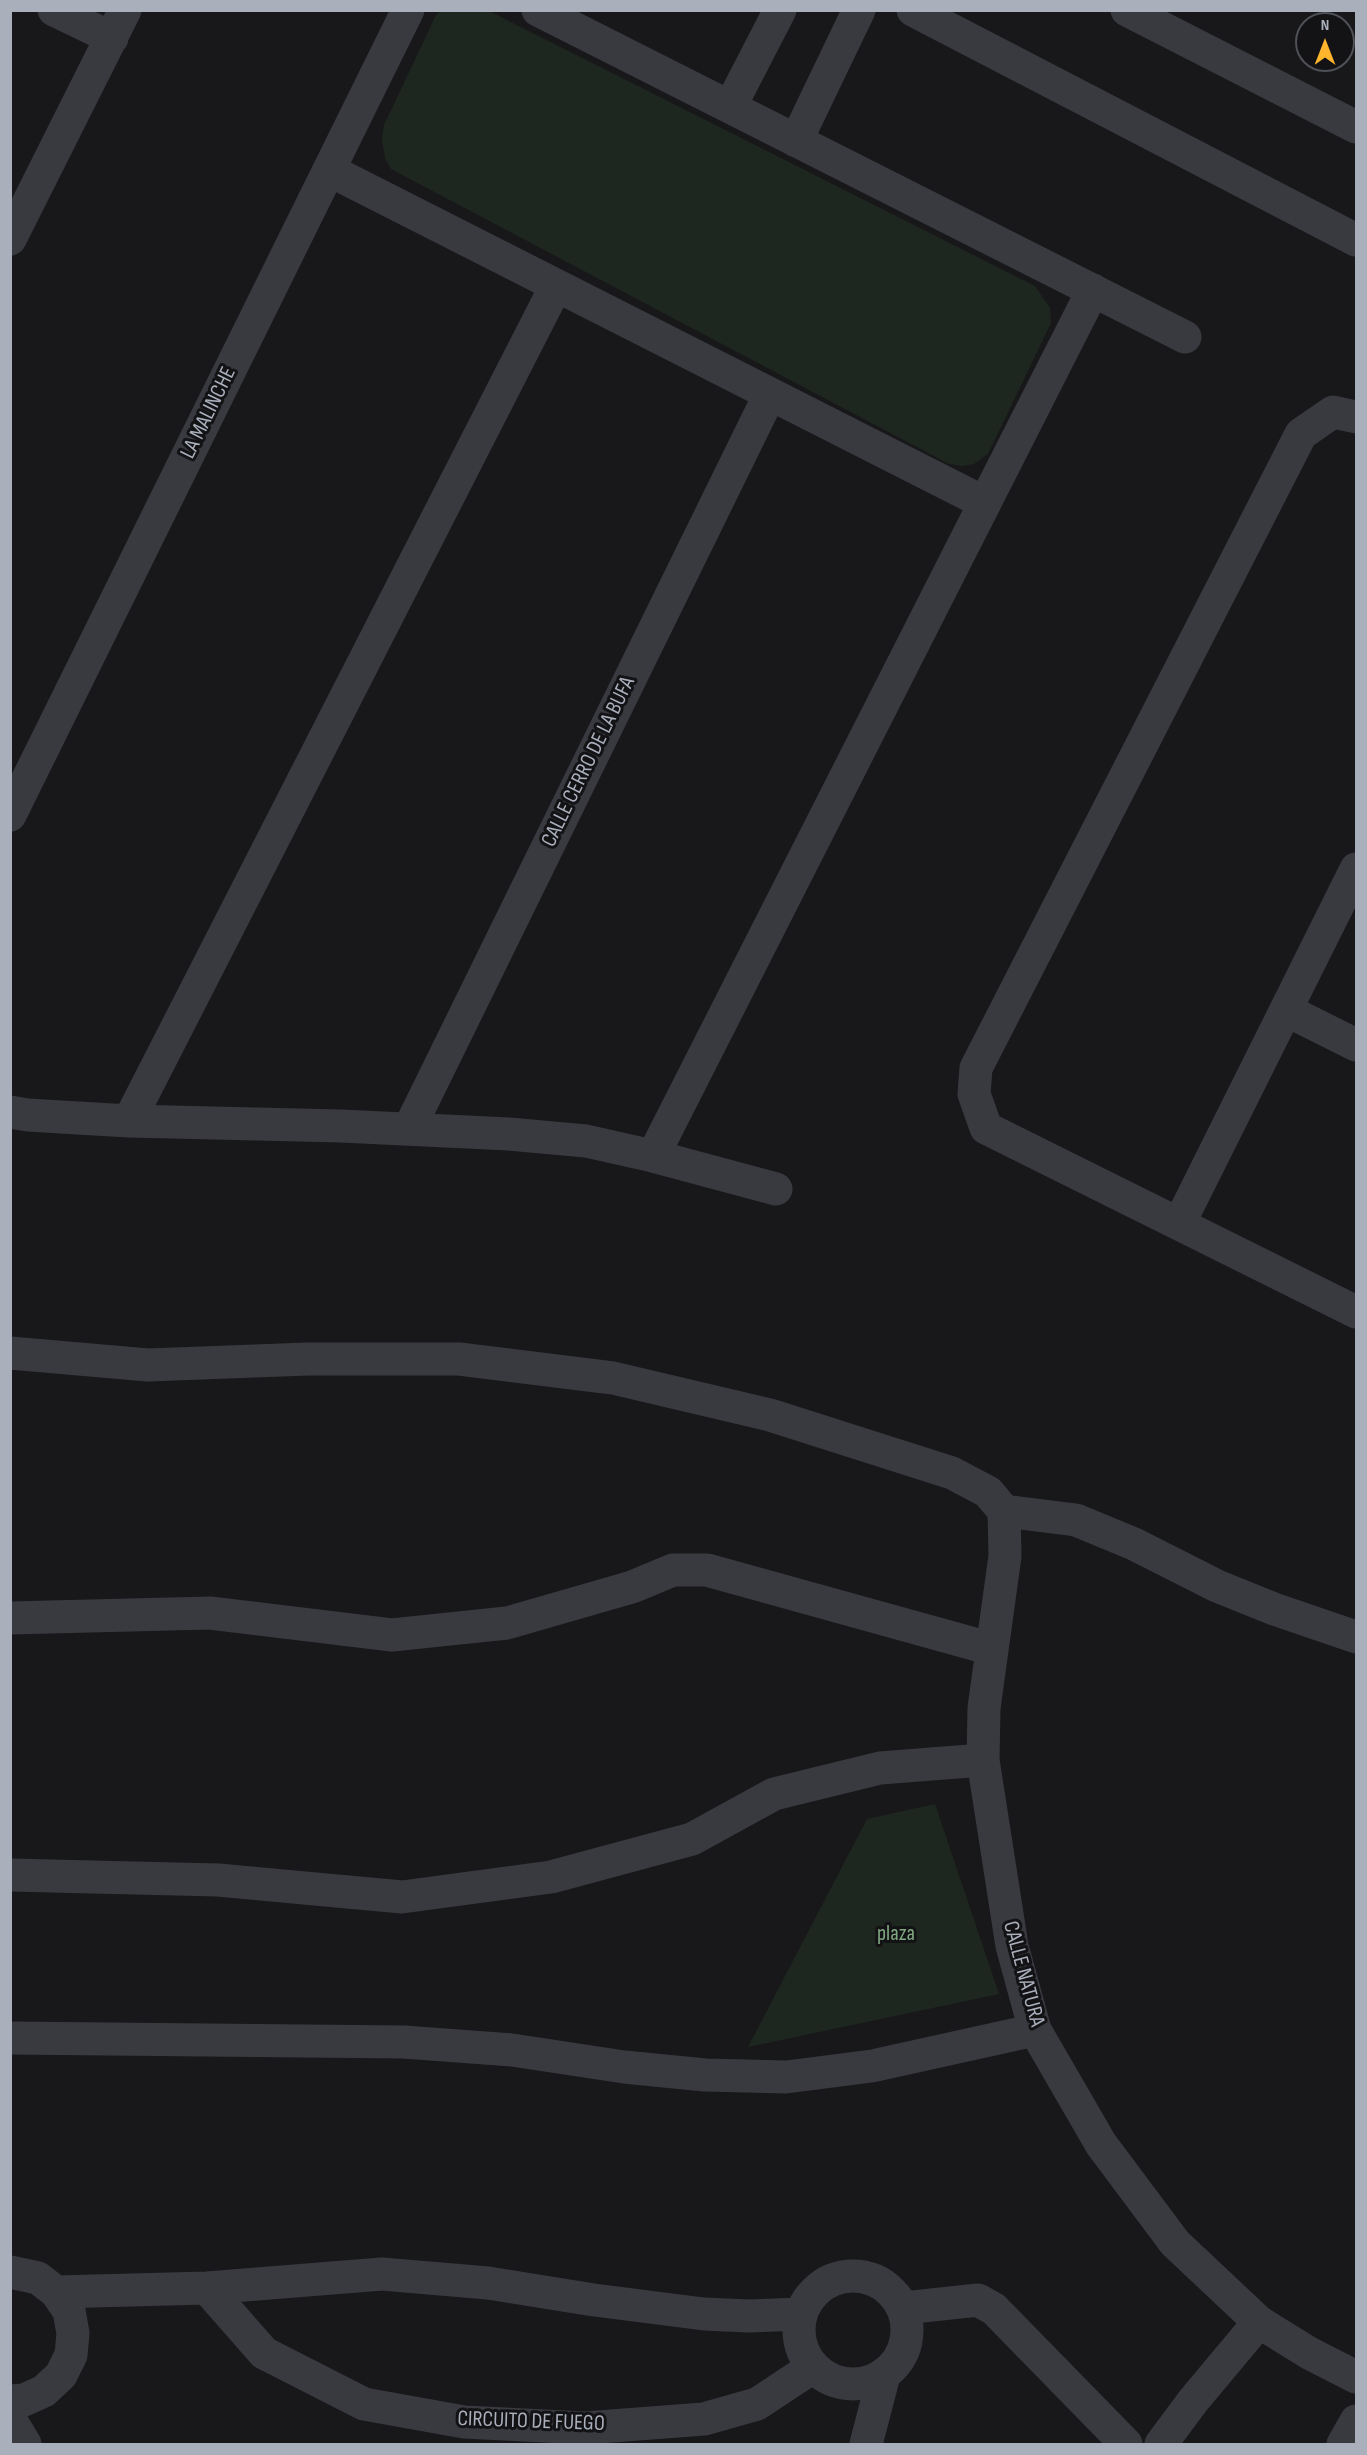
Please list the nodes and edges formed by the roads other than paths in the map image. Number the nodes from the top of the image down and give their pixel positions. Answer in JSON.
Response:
{"nodes":[{"id":1,"x":54,"y":10,"type":"edge"},
{"id":2,"x":408,"y":10,"type":"edge"},
{"id":3,"x":538,"y":10,"type":"edge"},
{"id":4,"x":780,"y":10,"type":"edge"},
{"id":5,"x":859,"y":10,"type":"edge"},
{"id":6,"x":913,"y":10,"type":"edge"},
{"id":7,"x":1127,"y":10,"type":"edge"},
{"id":8,"x":118,"y":24,"type":"edge"},
{"id":9,"x":730,"y":107,"type":"junction"},
{"id":10,"x":1356,"y":127,"type":"edge"},
{"id":11,"x":796,"y":141,"type":"junction"},
{"id":12,"x":329,"y":170,"type":"junction"},
{"id":13,"x":10,"y":239,"type":"edge"},
{"id":14,"x":1356,"y":240,"type":"edge"},
{"id":15,"x":556,"y":286,"type":"junction"},
{"id":16,"x":1093,"y":290,"type":"junction"},
{"id":17,"x":1185,"y":337,"type":"dead end"},
{"id":18,"x":770,"y":394,"type":"junction"},
{"id":19,"x":1356,"y":417,"type":"edge"},
{"id":20,"x":985,"y":503,"type":"junction"},
{"id":21,"x":10,"y":815,"type":"edge"},
{"id":22,"x":1356,"y":869,"type":"edge"},
{"id":23,"x":1286,"y":1010,"type":"junction"},
{"id":24,"x":1356,"y":1045,"type":"edge"},
{"id":25,"x":10,"y":1112,"type":"edge"},
{"id":26,"x":129,"y":1121,"type":"junction"},
{"id":27,"x":409,"y":1129,"type":"junction"},
{"id":28,"x":653,"y":1156,"type":"junction"},
{"id":29,"x":776,"y":1189,"type":"dead end"},
{"id":30,"x":1179,"y":1224,"type":"junction"},
{"id":31,"x":1356,"y":1312,"type":"edge"},
{"id":32,"x":10,"y":1353,"type":"edge"},
{"id":33,"x":1004,"y":1511,"type":"junction"},
{"id":34,"x":10,"y":1618,"type":"edge"},
{"id":35,"x":1356,"y":1637,"type":"edge"},
{"id":36,"x":992,"y":1649,"type":"junction"},
{"id":37,"x":983,"y":1760,"type":"junction"},
{"id":38,"x":10,"y":1875,"type":"edge"},
{"id":39,"x":1035,"y":2030,"type":"junction"},
{"id":40,"x":10,"y":2037,"type":"edge"},
{"id":41,"x":10,"y":2272,"type":"edge"},
{"id":42,"x":207,"y":2288,"type":"junction"},
{"id":43,"x":56,"y":2292,"type":"junction"},
{"id":44,"x":903,"y":2308,"type":"junction"},
{"id":45,"x":801,"y":2314,"type":"junction"},
{"id":46,"x":1259,"y":2322,"type":"junction"},
{"id":47,"x":813,"y":2367,"type":"junction"},
{"id":48,"x":884,"y":2375,"type":"junction"},
{"id":49,"x":1356,"y":2377,"type":"edge"},
{"id":50,"x":10,"y":2401,"type":"edge"},
{"id":51,"x":10,"y":2419,"type":"edge"},
{"id":52,"x":1356,"y":2421,"type":"edge"},
{"id":53,"x":25,"y":2445,"type":"edge"},
{"id":54,"x":866,"y":2445,"type":"edge"},
{"id":55,"x":1126,"y":2445,"type":"edge"},
{"id":56,"x":1161,"y":2445,"type":"edge"},
{"id":57,"x":1343,"y":2445,"type":"edge"}],
"edges":[{"from":1,"to":8,"type":"street"},
{"from":2,"to":12,"type":"street","name":"LA MALINCHE"},
{"from":3,"to":9,"type":"street"},
{"from":4,"to":9,"type":"street"},
{"from":5,"to":11,"type":"street"},
{"from":6,"to":14,"type":"street"},
{"from":7,"to":10,"type":"street"},
{"from":8,"to":13,"type":"street"},
{"from":9,"to":11,"type":"street"},
{"from":11,"to":16,"type":"street"},
{"from":12,"to":15,"type":"street"},
{"from":12,"to":21,"type":"street","name":"LA MALINCHE"},
{"from":15,"to":18,"type":"street"},
{"from":15,"to":26,"type":"street"},
{"from":16,"to":17,"type":"street"},
{"from":16,"to":20,"type":"street"},
{"from":18,"to":20,"type":"street"},
{"from":18,"to":27,"type":"street","name":"CALLE CERRO DE LA BUFA"},
{"from":19,"to":30,"type":"street"},
{"from":20,"to":28,"type":"street"},
{"from":22,"to":23,"type":"street"},
{"from":23,"to":24,"type":"street"},
{"from":23,"to":30,"type":"street"},
{"from":25,"to":26,"type":"street"},
{"from":26,"to":27,"type":"street"},
{"from":27,"to":28,"type":"street"},
{"from":28,"to":29,"type":"street"},
{"from":30,"to":31,"type":"street"},
{"from":32,"to":33,"type":"street"},
{"from":33,"to":35,"type":"street"},
{"from":33,"to":36,"type":"street","name":"CALLE NATURA"},
{"from":34,"to":36,"type":"street"},
{"from":36,"to":37,"type":"street","name":"CALLE NATURA"},
{"from":37,"to":38,"type":"street"},
{"from":37,"to":39,"type":"street","name":"CALLE NATURA"},
{"from":39,"to":40,"type":"street"},
{"from":39,"to":46,"type":"street","name":"CALLE NATURA"},
{"from":41,"to":43,"type":"street"},
{"from":42,"to":43,"type":"street"},
{"from":42,"to":45,"type":"street"},
{"from":42,"to":47,"type":"street","name":"CIRCUITO DE FUEGO"},
{"from":43,"to":50,"type":"street"},
{"from":44,"to":45,"type":"street"},
{"from":44,"to":48,"type":"street"},
{"from":44,"to":55,"type":"street"},
{"from":45,"to":47,"type":"street"},
{"from":46,"to":49,"type":"street","name":"CALLE NATURA"},
{"from":46,"to":56,"type":"street"},
{"from":47,"to":48,"type":"street"},
{"from":48,"to":54,"type":"street"},
{"from":51,"to":53,"type":"street"},
{"from":52,"to":57,"type":"street"}]}
